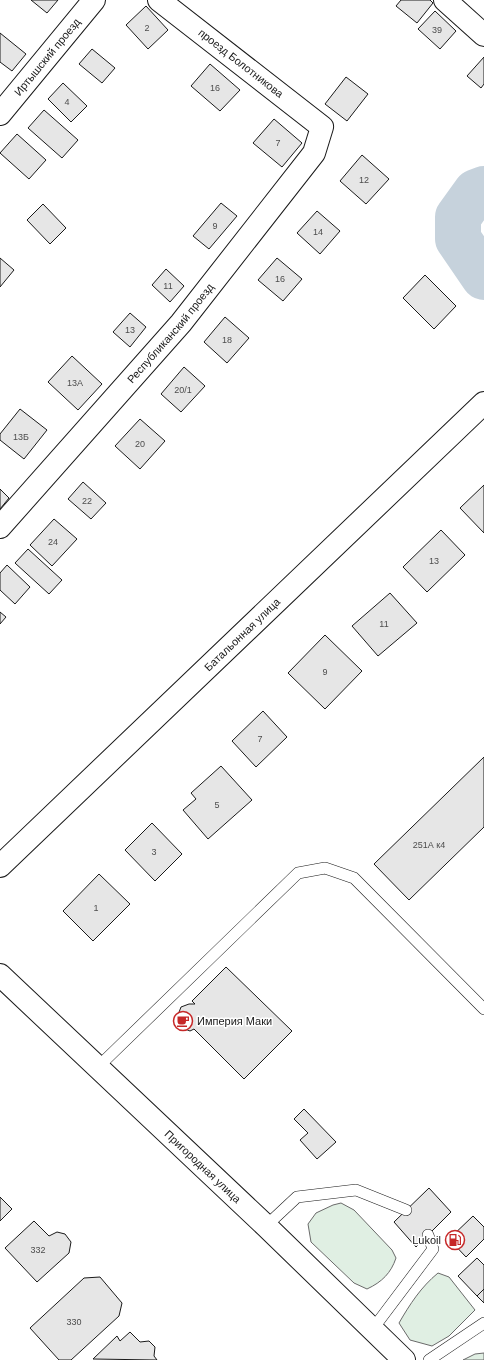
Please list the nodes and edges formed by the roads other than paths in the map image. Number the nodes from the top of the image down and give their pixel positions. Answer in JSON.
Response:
{"nodes":[{"id":1,"x":94,"y":0,"type":"edge"},
{"id":2,"x":159,"y":0,"type":"edge"},
{"id":3,"x":445,"y":0,"type":"edge"},
{"id":4,"x":484,"y":35,"type":"edge"},
{"id":5,"x":0,"y":114,"type":"edge"},
{"id":6,"x":322,"y":127,"type":"joint"},
{"id":7,"x":484,"y":403,"type":"edge"},
{"id":8,"x":0,"y":527,"type":"edge"},
{"id":9,"x":0,"y":866,"type":"edge"},
{"id":10,"x":0,"y":975,"type":"edge"},
{"id":11,"x":484,"y":1009,"type":"edge"},
{"id":12,"x":98,"y":1067,"type":"junction"},
{"id":13,"x":406,"y":1210,"type":"dead end"},
{"id":14,"x":266,"y":1226,"type":"junction"},
{"id":15,"x":428,"y":1234,"type":"dead end"},
{"id":16,"x":484,"y":1323,"type":"edge"},
{"id":17,"x":372,"y":1330,"type":"junction"},
{"id":18,"x":404,"y":1360,"type":"edge"},
{"id":19,"x":429,"y":1360,"type":"edge"}],
"edges":[{"from":1,"to":5,"type":"street","name":"Иртышский проезд"},
{"from":2,"to":6,"type":"street","name":"проезд Болотникова"},
{"from":3,"to":4,"type":"street"},
{"from":6,"to":8,"type":"street","name":"Республиканский проезд"},
{"from":7,"to":9,"type":"street","name":"Батальонная улица"},
{"from":10,"to":12,"type":"street","name":"Пригородная улица"},
{"from":11,"to":12,"type":"lane"},
{"from":12,"to":14,"type":"street","name":"Пригородная улица"},
{"from":13,"to":14,"type":"lane"},
{"from":14,"to":17,"type":"street","name":"Пригородная улица"},
{"from":15,"to":17,"type":"lane"},
{"from":16,"to":19,"type":"lane"},
{"from":17,"to":18,"type":"street","name":"Пригородная улица"}]}
